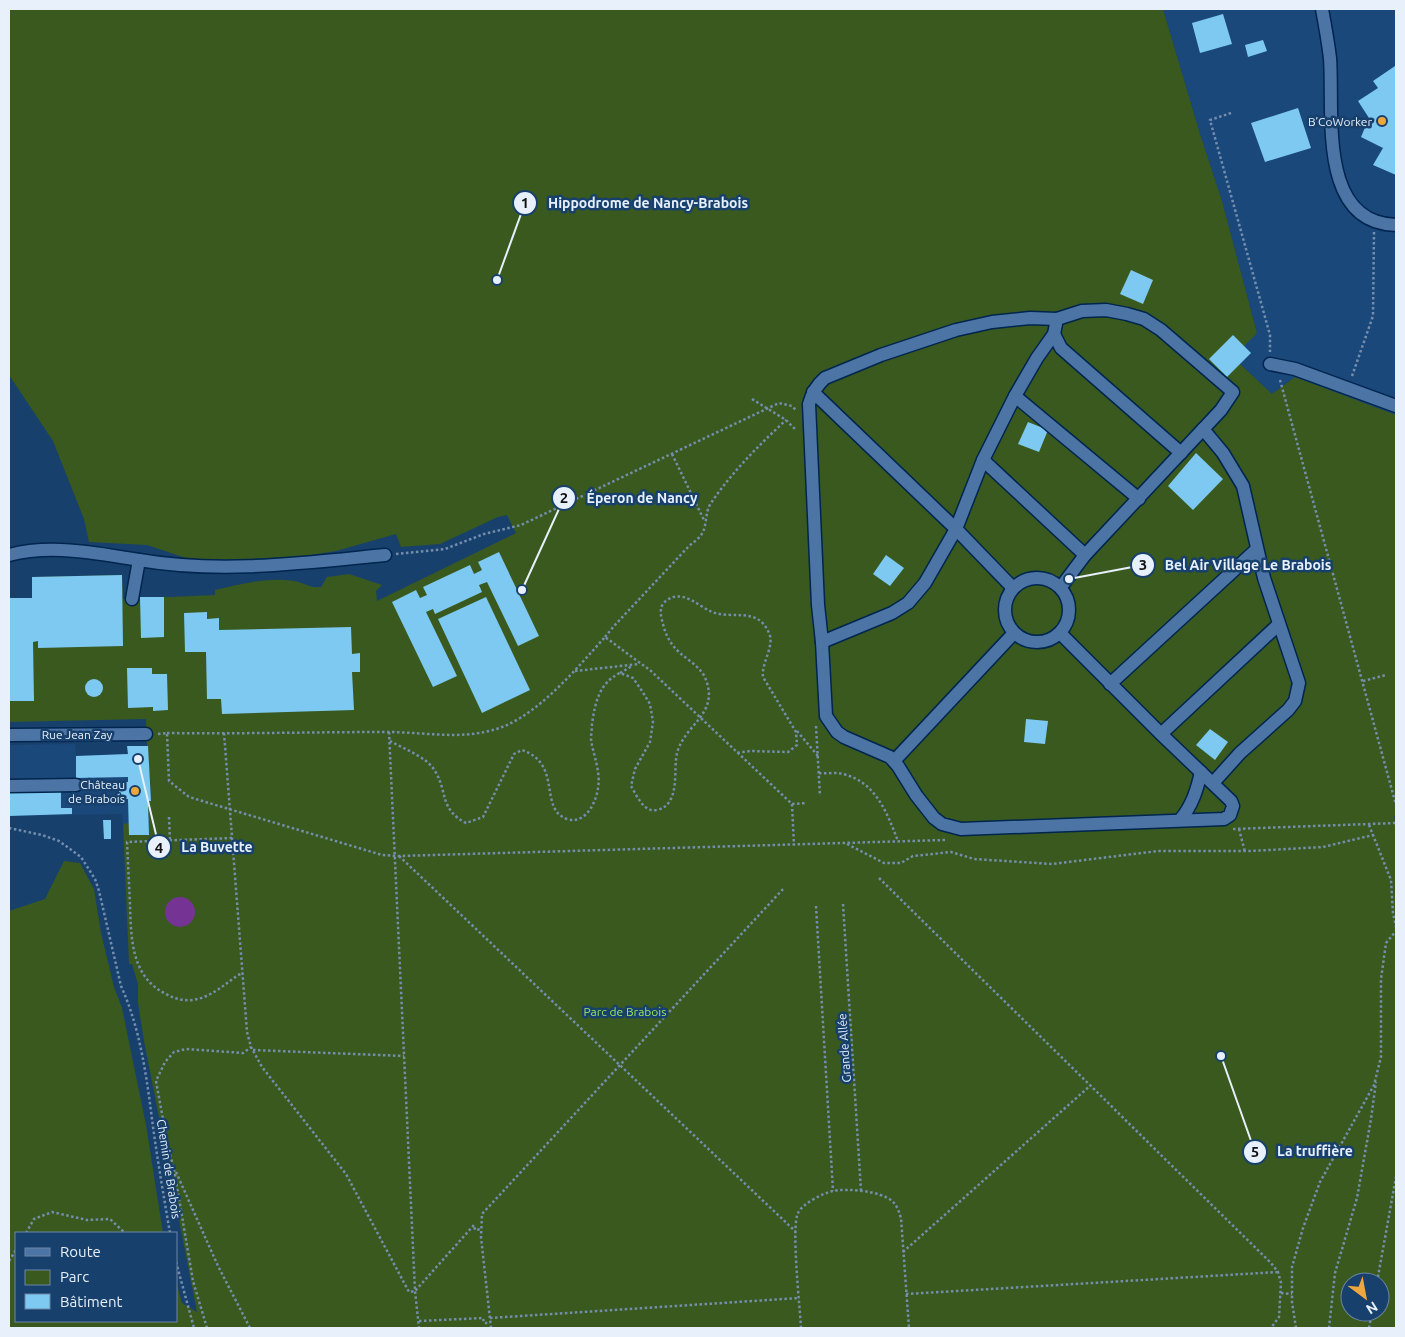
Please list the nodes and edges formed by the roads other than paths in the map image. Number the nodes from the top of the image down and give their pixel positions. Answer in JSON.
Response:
{"nodes":[{"id":1,"x":1322,"y":9,"type":"edge"},
{"id":2,"x":1396,"y":225,"type":"edge"},
{"id":3,"x":1056,"y":319,"type":"junction"},
{"id":4,"x":1054,"y":334,"type":"junction"},
{"id":5,"x":1270,"y":364,"type":"road end"},
{"id":6,"x":813,"y":392,"type":"junction"},
{"id":7,"x":1015,"y":396,"type":"junction"},
{"id":8,"x":1396,"y":406,"type":"edge"},
{"id":9,"x":1203,"y":429,"type":"junction"},
{"id":10,"x":1181,"y":453,"type":"junction"},
{"id":11,"x":984,"y":460,"type":"junction"},
{"id":12,"x":1139,"y":499,"type":"junction"},
{"id":13,"x":956,"y":529,"type":"junction"},
{"id":14,"x":1257,"y":549,"type":"junction"},
{"id":15,"x":9,"y":555,"type":"edge"},
{"id":16,"x":385,"y":555,"type":"road end"},
{"id":17,"x":1085,"y":555,"type":"junction"},
{"id":18,"x":140,"y":560,"type":"junction"},
{"id":19,"x":1061,"y":586,"type":"junction"},
{"id":20,"x":1013,"y":588,"type":"junction"},
{"id":21,"x":132,"y":599,"type":"dead end"},
{"id":22,"x":1278,"y":625,"type":"junction"},
{"id":23,"x":1014,"y":633,"type":"junction"},
{"id":24,"x":1060,"y":633,"type":"junction"},
{"id":25,"x":822,"y":642,"type":"junction"},
{"id":26,"x":1110,"y":684,"type":"junction"},
{"id":27,"x":9,"y":734,"type":"edge"},
{"id":28,"x":146,"y":734,"type":"road end"},
{"id":29,"x":1161,"y":734,"type":"junction"},
{"id":30,"x":894,"y":761,"type":"junction"},
{"id":31,"x":1201,"y":772,"type":"junction"},
{"id":32,"x":1213,"y":783,"type":"junction"},
{"id":33,"x":76,"y":785,"type":"dead end"},
{"id":34,"x":9,"y":786,"type":"edge"},
{"id":35,"x":1180,"y":820,"type":"junction"}],
"edges":[{"from":1,"to":2,"type":"street"},
{"from":3,"to":4,"type":"street"},
{"from":3,"to":6,"type":"street"},
{"from":3,"to":9,"type":"street"},
{"from":4,"to":7,"type":"street"},
{"from":4,"to":10,"type":"street"},
{"from":5,"to":8,"type":"street"},
{"from":6,"to":13,"type":"street"},
{"from":6,"to":25,"type":"street"},
{"from":7,"to":11,"type":"street"},
{"from":7,"to":12,"type":"street"},
{"from":9,"to":10,"type":"street"},
{"from":9,"to":14,"type":"street"},
{"from":10,"to":12,"type":"street"},
{"from":11,"to":13,"type":"street"},
{"from":11,"to":17,"type":"street"},
{"from":12,"to":17,"type":"street"},
{"from":13,"to":20,"type":"street"},
{"from":13,"to":25,"type":"street"},
{"from":14,"to":22,"type":"street"},
{"from":14,"to":26,"type":"street"},
{"from":15,"to":18,"type":"street"},
{"from":16,"to":18,"type":"street"},
{"from":17,"to":19,"type":"street"},
{"from":18,"to":21,"type":"street"},
{"from":19,"to":20,"type":"street"},
{"from":19,"to":24,"type":"street"},
{"from":20,"to":23,"type":"street"},
{"from":22,"to":29,"type":"street"},
{"from":22,"to":32,"type":"street"},
{"from":23,"to":24,"type":"street"},
{"from":23,"to":30,"type":"street"},
{"from":24,"to":26,"type":"street"},
{"from":25,"to":30,"type":"street"},
{"from":26,"to":29,"type":"street"},
{"from":27,"to":28,"type":"street","name":"Rue Jean Zay"},
{"from":29,"to":31,"type":"street"},
{"from":30,"to":35,"type":"street"},
{"from":31,"to":32,"type":"street"},
{"from":31,"to":35,"type":"street"},
{"from":32,"to":35,"type":"street"},
{"from":33,"to":34,"type":"street"}]}
